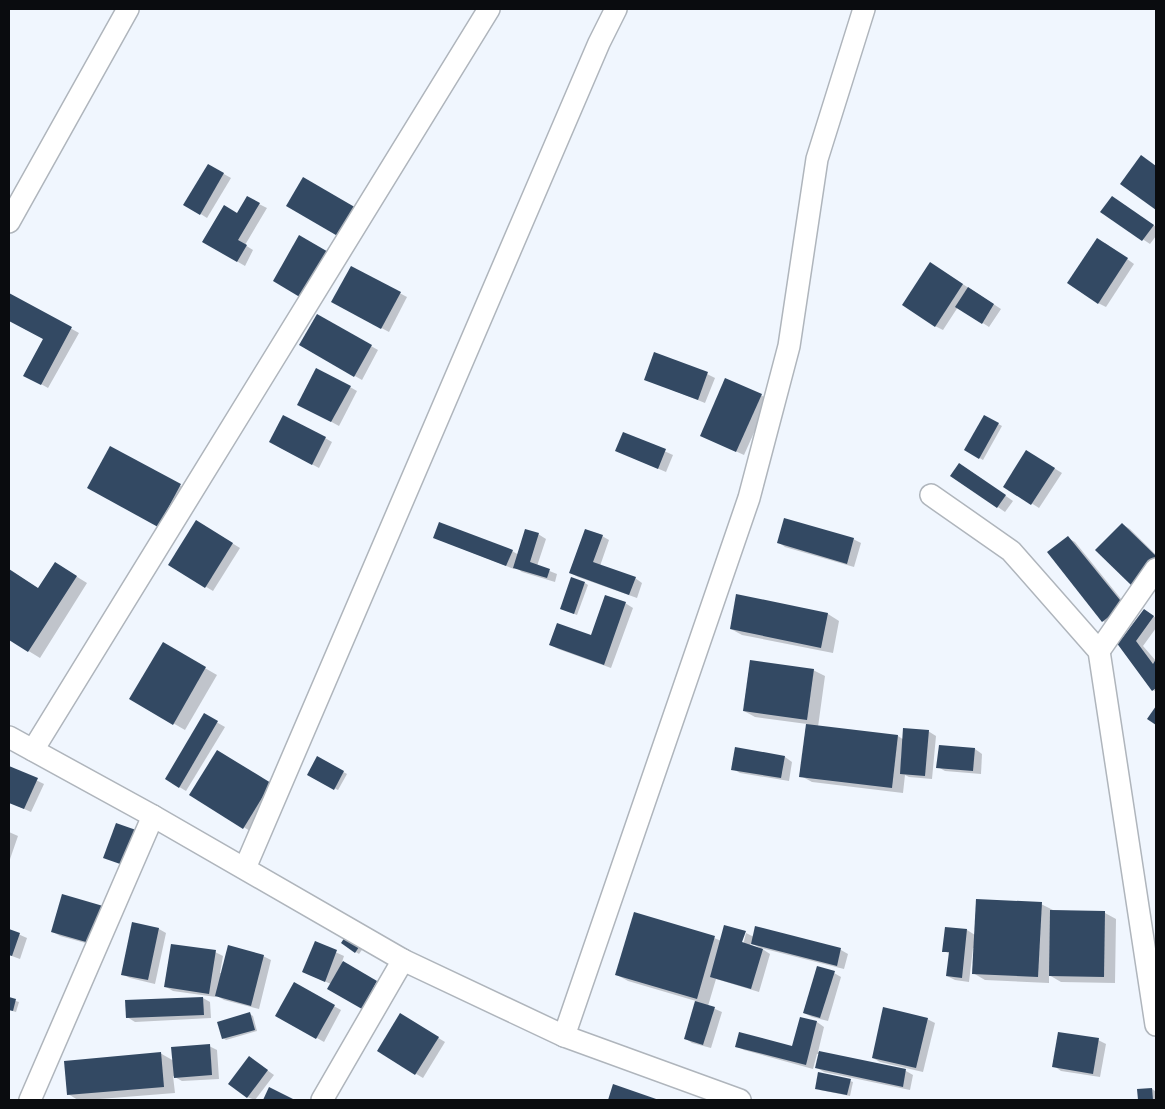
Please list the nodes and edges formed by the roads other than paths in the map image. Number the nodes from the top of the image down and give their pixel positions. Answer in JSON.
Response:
{"nodes":[{"id":1,"x":128,"y":9,"type":"edge"},
{"id":2,"x":489,"y":9,"type":"edge"},
{"id":3,"x":616,"y":9,"type":"edge"},
{"id":4,"x":864,"y":9,"type":"edge"},
{"id":5,"x":9,"y":222,"type":"edge"},
{"id":6,"x":931,"y":495,"type":"dead end"},
{"id":7,"x":1156,"y":570,"type":"edge"},
{"id":8,"x":1100,"y":650,"type":"junction"},
{"id":9,"x":9,"y":737,"type":"edge"},
{"id":10,"x":33,"y":750,"type":"junction"},
{"id":11,"x":154,"y":816,"type":"junction"},
{"id":12,"x":245,"y":868,"type":"junction"},
{"id":13,"x":403,"y":960,"type":"junction"},
{"id":14,"x":1156,"y":1025,"type":"edge"},
{"id":15,"x":564,"y":1036,"type":"junction"},
{"id":16,"x":30,"y":1100,"type":"edge"},
{"id":17,"x":322,"y":1100,"type":"edge"},
{"id":18,"x":740,"y":1100,"type":"edge"}],
"edges":[{"from":1,"to":5,"type":"street"},
{"from":2,"to":10,"type":"street"},
{"from":3,"to":12,"type":"street"},
{"from":4,"to":15,"type":"street"},
{"from":6,"to":8,"type":"street"},
{"from":7,"to":8,"type":"street"},
{"from":8,"to":14,"type":"street"},
{"from":9,"to":10,"type":"street"},
{"from":10,"to":11,"type":"street"},
{"from":11,"to":12,"type":"street"},
{"from":11,"to":16,"type":"street"},
{"from":12,"to":13,"type":"street"},
{"from":13,"to":15,"type":"street"},
{"from":13,"to":17,"type":"street"},
{"from":15,"to":18,"type":"street"}]}
